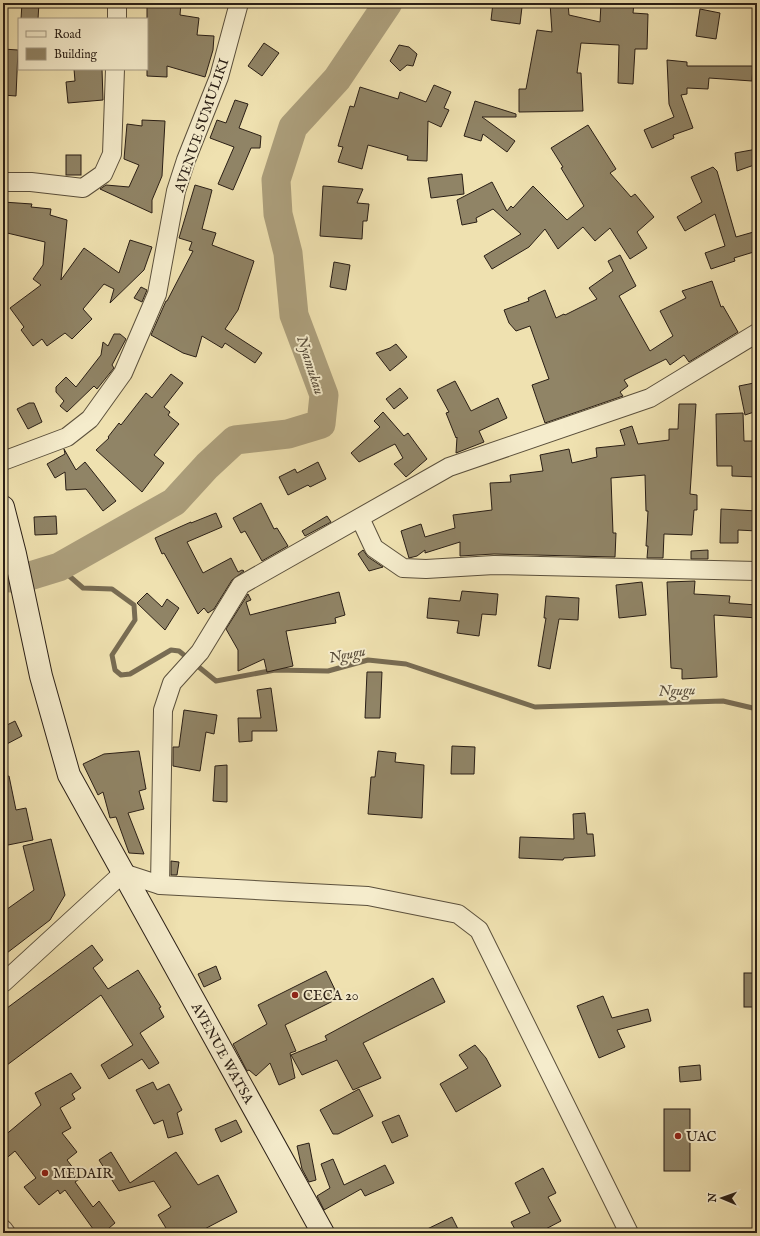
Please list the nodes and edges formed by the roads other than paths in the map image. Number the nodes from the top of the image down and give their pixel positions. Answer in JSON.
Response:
{"nodes":[{"id":1,"x":117,"y":3,"type":"edge"},
{"id":2,"x":239,"y":3,"type":"edge"},
{"id":3,"x":117,"y":18,"type":"edge"},
{"id":4,"x":115,"y":70,"type":"edge"},
{"id":5,"x":3,"y":182,"type":"edge"},
{"id":6,"x":757,"y":333,"type":"edge"},
{"id":7,"x":3,"y":461,"type":"edge"},
{"id":8,"x":3,"y":507,"type":"edge"},
{"id":9,"x":360,"y":518,"type":"junction"},
{"id":10,"x":757,"y":571,"type":"edge"},
{"id":11,"x":123,"y":873,"type":"junction"},
{"id":12,"x":160,"y":885,"type":"junction"},
{"id":13,"x":3,"y":983,"type":"edge"},
{"id":14,"x":3,"y":1229,"type":"edge"},
{"id":15,"x":6,"y":1233,"type":"edge"},
{"id":16,"x":323,"y":1233,"type":"edge"},
{"id":17,"x":629,"y":1233,"type":"edge"}],
"edges":[{"from":1,"to":3,"type":"street"},
{"from":2,"to":7,"type":"street","name":"AVENUE SUMULIKI"},
{"from":4,"to":5,"type":"street"},
{"from":6,"to":9,"type":"street"},
{"from":8,"to":11,"type":"street","name":"AVENUE WATSA"},
{"from":9,"to":10,"type":"street"},
{"from":9,"to":12,"type":"street"},
{"from":11,"to":12,"type":"street"},
{"from":11,"to":13,"type":"street"},
{"from":11,"to":16,"type":"street","name":"AVENUE WATSA"},
{"from":12,"to":17,"type":"street"},
{"from":14,"to":15,"type":"street"}]}
